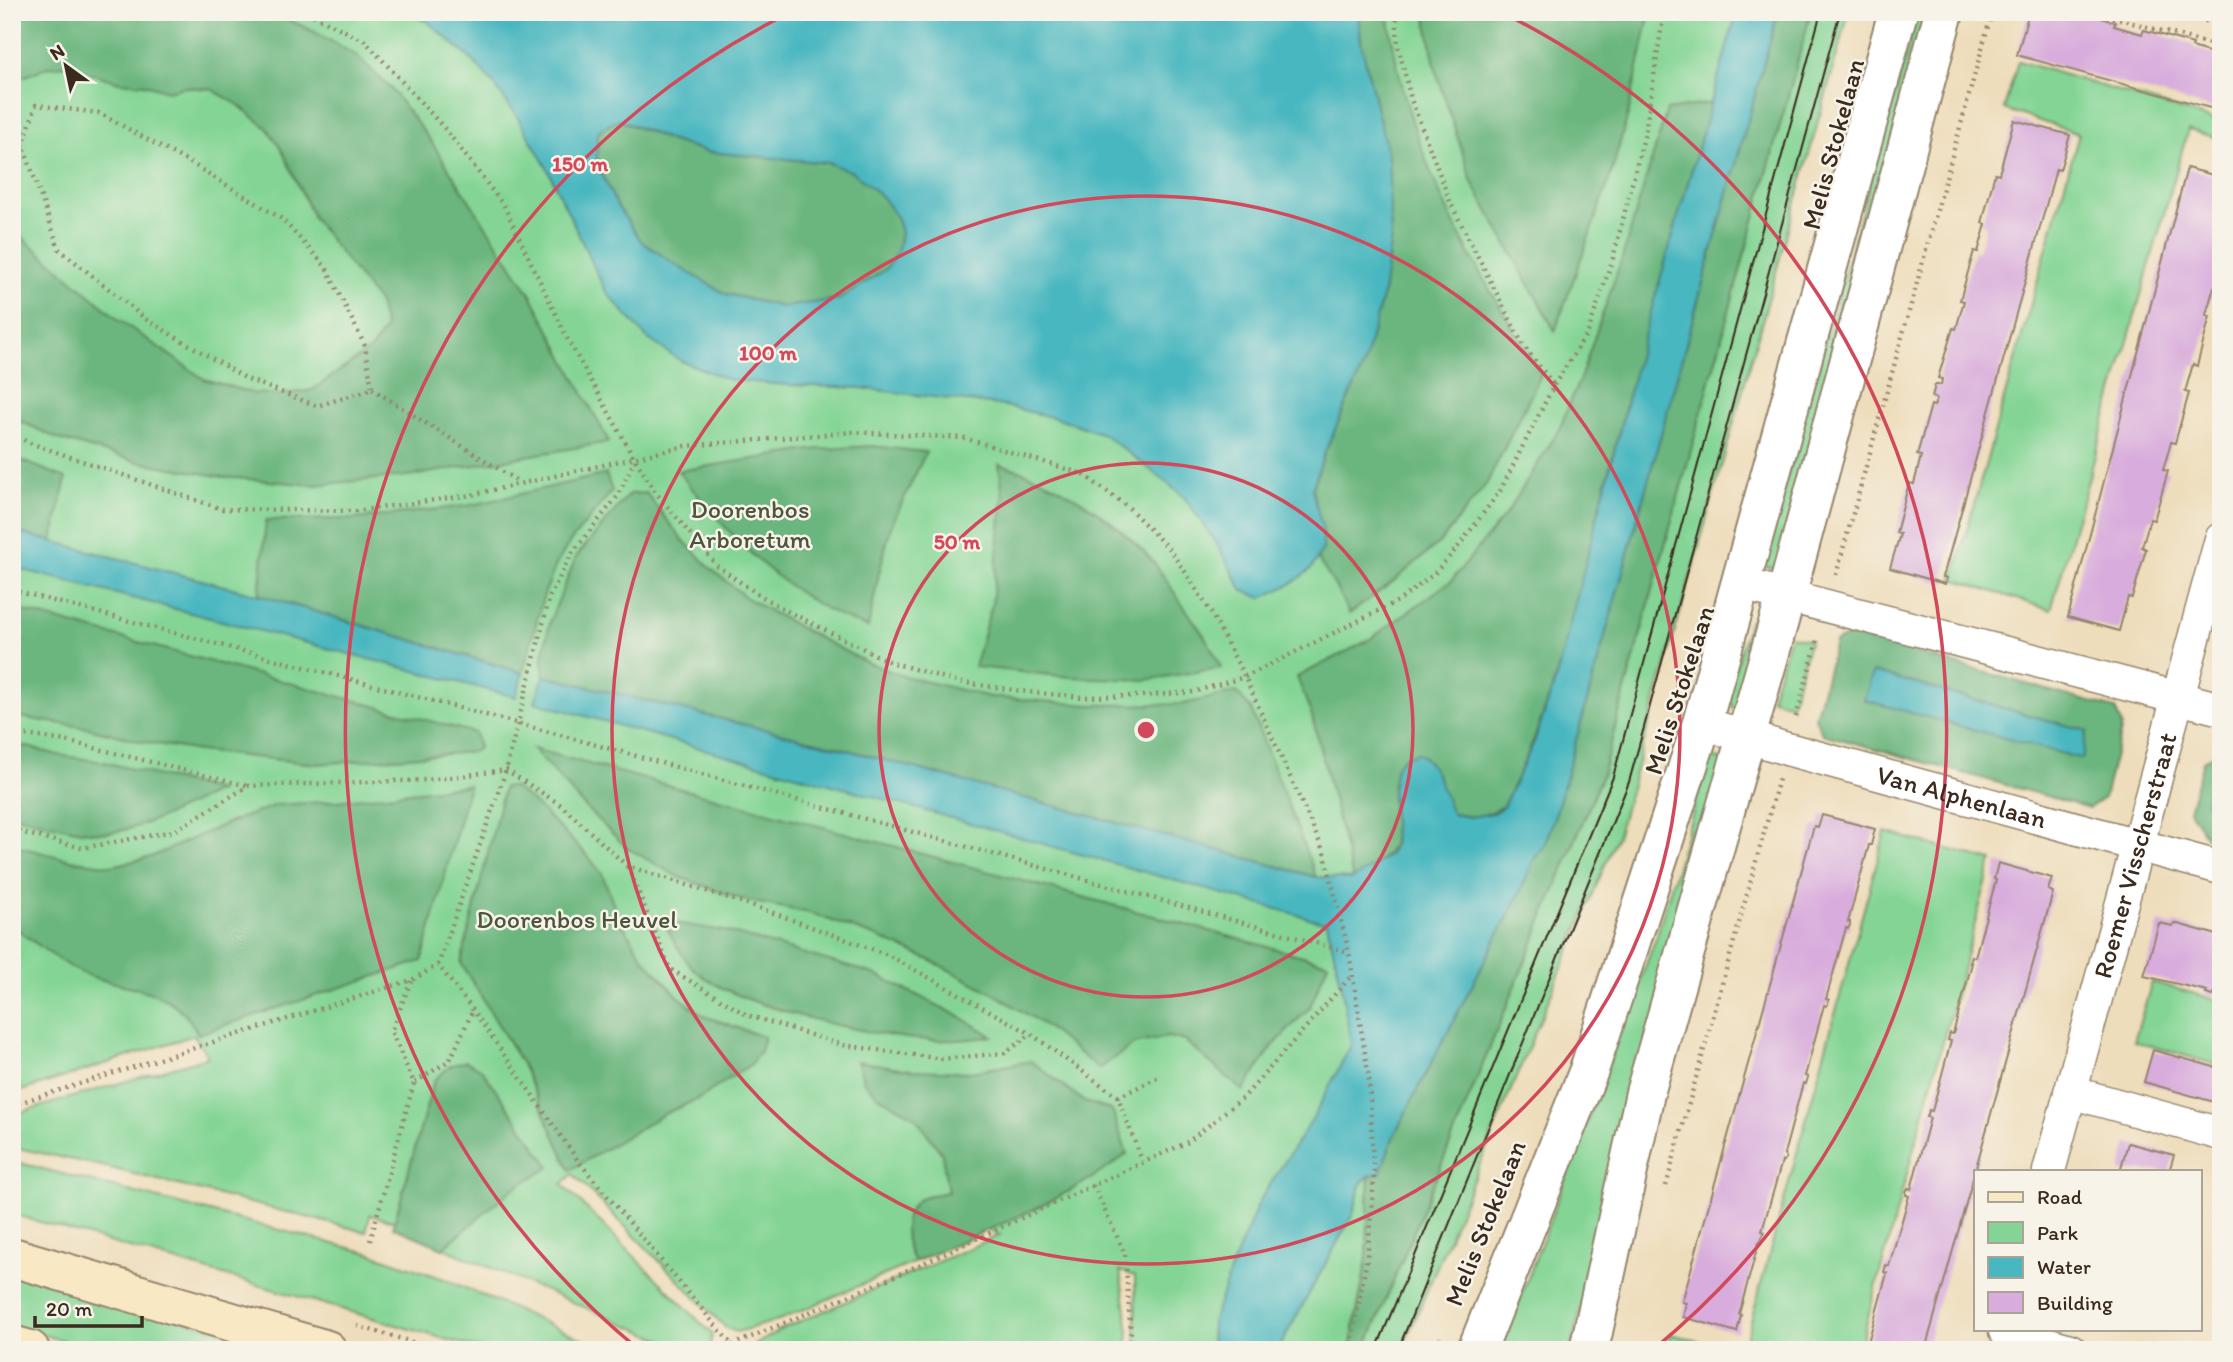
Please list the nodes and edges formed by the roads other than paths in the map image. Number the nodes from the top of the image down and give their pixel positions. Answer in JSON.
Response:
{"nodes":[{"id":1,"x":1898,"y":12,"type":"edge"},
{"id":2,"x":1944,"y":12,"type":"edge"},
{"id":3,"x":2221,"y":539,"type":"edge"},
{"id":4,"x":1742,"y":584,"type":"junction"},
{"id":5,"x":1786,"y":596,"type":"junction"},
{"id":6,"x":2178,"y":697,"type":"junction"},
{"id":7,"x":2221,"y":709,"type":"edge"},
{"id":8,"x":1702,"y":723,"type":"junction"},
{"id":9,"x":1746,"y":737,"type":"junction"},
{"id":10,"x":2137,"y":845,"type":"junction"},
{"id":11,"x":2221,"y":867,"type":"edge"},
{"id":12,"x":2070,"y":1092,"type":"junction"},
{"id":13,"x":2221,"y":1134,"type":"edge"},
{"id":14,"x":2049,"y":1170,"type":"edge"},
{"id":15,"x":12,"y":1257,"type":"edge"},
{"id":16,"x":2004,"y":1337,"type":"edge"},
{"id":17,"x":12,"y":1345,"type":"edge"},
{"id":18,"x":30,"y":1350,"type":"edge"},
{"id":19,"x":327,"y":1350,"type":"edge"},
{"id":20,"x":1477,"y":1350,"type":"edge"},
{"id":21,"x":1589,"y":1350,"type":"edge"},
{"id":22,"x":2070,"y":1350,"type":"edge"}],
"edges":[{"from":1,"to":4,"type":"street","name":"Melis Stokelaan"},
{"from":2,"to":5,"type":"street"},
{"from":3,"to":6,"type":"street","name":"Roemer Visscherstraat"},
{"from":4,"to":5,"type":"street"},
{"from":4,"to":8,"type":"street","name":"Melis Stokelaan"},
{"from":5,"to":6,"type":"street"},
{"from":5,"to":9,"type":"street"},
{"from":6,"to":7,"type":"street"},
{"from":6,"to":10,"type":"street","name":"Roemer Visscherstraat"},
{"from":8,"to":9,"type":"street","name":"Van Alphenlaan"},
{"from":8,"to":20,"type":"street","name":"Melis Stokelaan"},
{"from":9,"to":10,"type":"street","name":"Van Alphenlaan"},
{"from":9,"to":21,"type":"street"},
{"from":10,"to":11,"type":"street","name":"Van Alphenlaan"},
{"from":10,"to":12,"type":"street","name":"Roemer Visscherstraat"},
{"from":12,"to":13,"type":"street"},
{"from":12,"to":14,"type":"street","name":"Roemer Visscherstraat"},
{"from":15,"to":19,"type":"main road"},
{"from":16,"to":22,"type":"street"},
{"from":17,"to":18,"type":"main road"}]}
